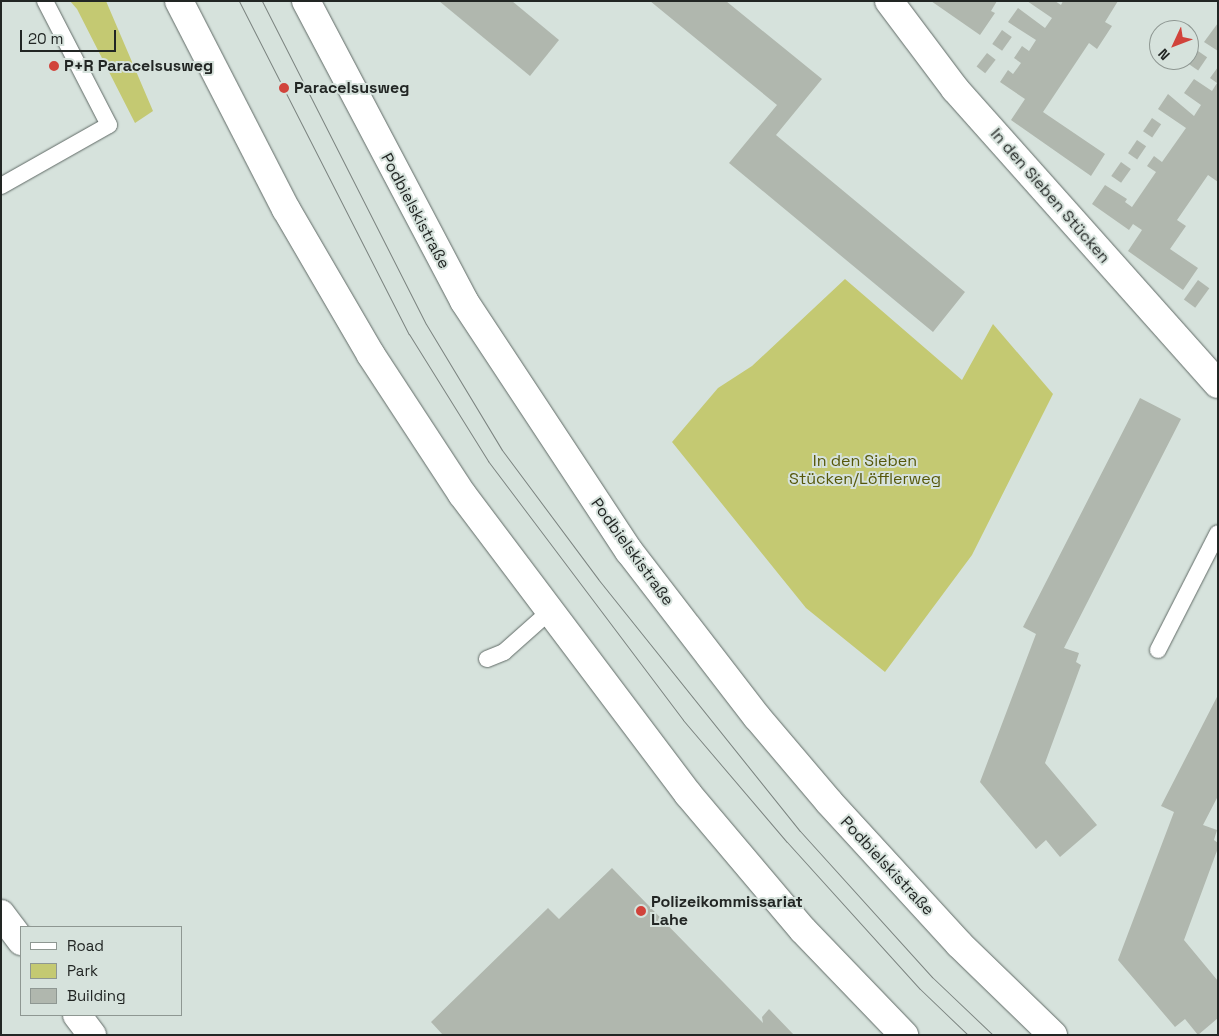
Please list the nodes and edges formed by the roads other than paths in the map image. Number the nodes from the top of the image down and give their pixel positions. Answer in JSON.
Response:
{"nodes":[{"id":1,"x":45,"y":1,"type":"edge"},
{"id":2,"x":179,"y":1,"type":"edge"},
{"id":3,"x":306,"y":1,"type":"edge"},
{"id":4,"x":889,"y":1,"type":"edge"},
{"id":5,"x":1,"y":186,"type":"edge"},
{"id":6,"x":1218,"y":384,"type":"edge"},
{"id":7,"x":1218,"y":533,"type":"edge"},
{"id":8,"x":548,"y":613,"type":"junction"},
{"id":9,"x":1158,"y":650,"type":"dead end"},
{"id":10,"x":488,"y":659,"type":"dead end"},
{"id":11,"x":1,"y":914,"type":"edge"},
{"id":12,"x":20,"y":940,"type":"edge"},
{"id":13,"x":78,"y":1016,"type":"edge"},
{"id":14,"x":92,"y":1035,"type":"edge"},
{"id":15,"x":904,"y":1035,"type":"edge"},
{"id":16,"x":1053,"y":1035,"type":"edge"}],
"edges":[{"from":1,"to":5,"type":"lane"},
{"from":2,"to":8,"type":"main road"},
{"from":3,"to":16,"type":"main road","name":"Podbielskistraße"},
{"from":4,"to":6,"type":"main road","name":"In den Sieben Stücken"},
{"from":7,"to":9,"type":"lane"},
{"from":8,"to":10,"type":"lane"},
{"from":8,"to":15,"type":"main road"},
{"from":11,"to":12,"type":"main road"},
{"from":13,"to":14,"type":"main road"}]}
